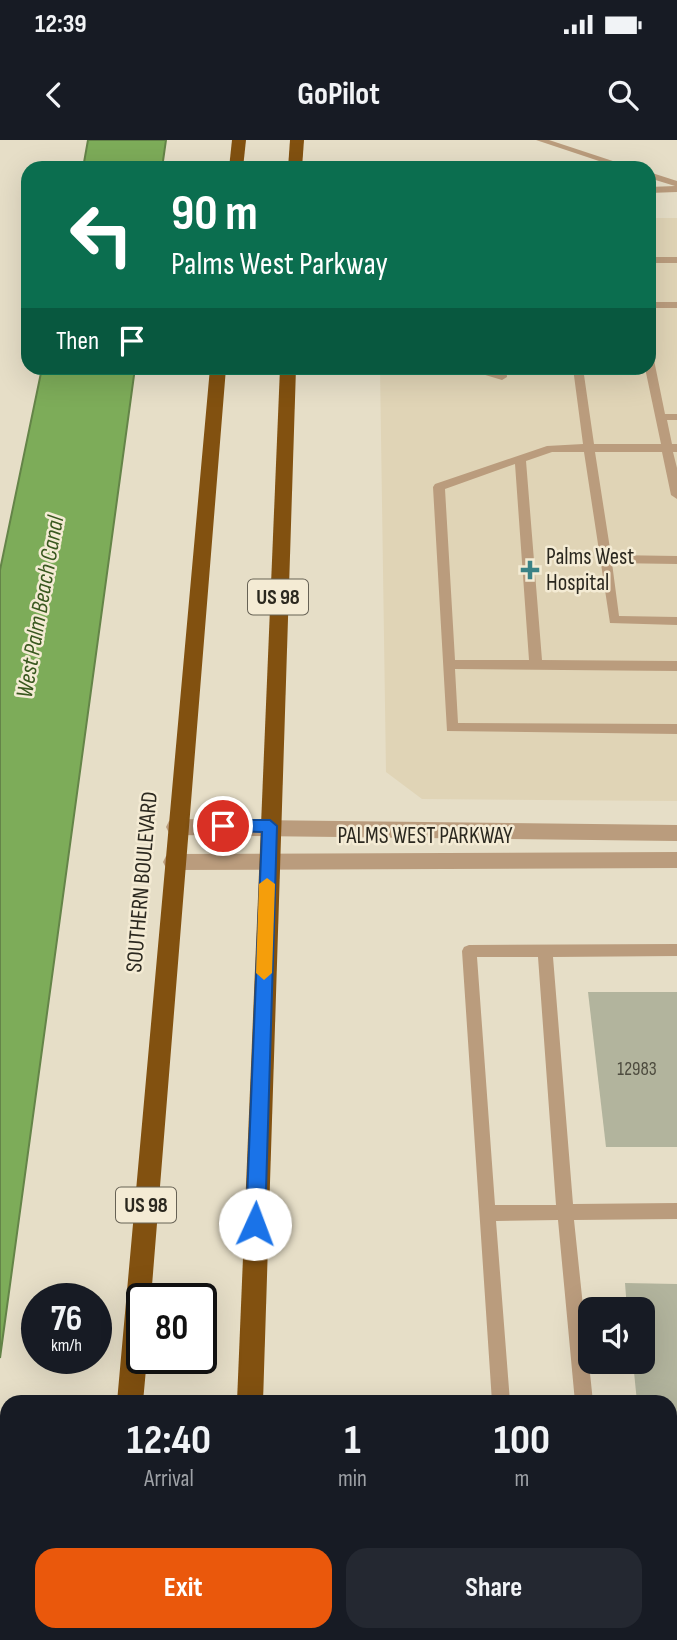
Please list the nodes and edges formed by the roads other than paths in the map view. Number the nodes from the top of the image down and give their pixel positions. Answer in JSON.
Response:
{"nodes":[{"id":1,"x":239,"y":140,"type":"edge"},
{"id":2,"x":296,"y":140,"type":"edge"},
{"id":3,"x":540,"y":140,"type":"edge"},
{"id":4,"x":237,"y":161,"type":"edge"},
{"id":5,"x":295,"y":161,"type":"edge"},
{"id":6,"x":607,"y":161,"type":"edge"},
{"id":7,"x":656,"y":176,"type":"edge"},
{"id":8,"x":677,"y":184,"type":"edge"},
{"id":9,"x":677,"y":189,"type":"edge"},
{"id":10,"x":656,"y":190,"type":"edge"},
{"id":11,"x":656,"y":260,"type":"edge"},
{"id":12,"x":677,"y":260,"type":"edge"},
{"id":13,"x":656,"y":305,"type":"edge"},
{"id":14,"x":677,"y":305,"type":"edge"},
{"id":15,"x":217,"y":375,"type":"edge"},
{"id":16,"x":288,"y":375,"type":"edge"},
{"id":17,"x":579,"y":375,"type":"edge"},
{"id":18,"x":652,"y":375,"type":"edge"},
{"id":19,"x":661,"y":417,"type":"junction"},
{"id":20,"x":677,"y":417,"type":"edge"},
{"id":21,"x":672,"y":448,"type":"edge"},
{"id":22,"x":592,"y":449,"type":"junction"},
{"id":23,"x":520,"y":459,"type":"junction"},
{"id":24,"x":677,"y":495,"type":"edge"},
{"id":25,"x":606,"y":559,"type":"junction"},
{"id":26,"x":677,"y":560,"type":"edge"},
{"id":27,"x":677,"y":621,"type":"edge"},
{"id":28,"x":449,"y":664,"type":"junction"},
{"id":29,"x":536,"y":665,"type":"junction"},
{"id":30,"x":677,"y":666,"type":"edge"},
{"id":31,"x":677,"y":729,"type":"edge"},
{"id":32,"x":270,"y":826,"type":"junction"},
{"id":33,"x":176,"y":827,"type":"junction"},
{"id":34,"x":677,"y":833,"type":"edge"},
{"id":35,"x":677,"y":860,"type":"edge"},
{"id":36,"x":268,"y":861,"type":"junction"},
{"id":37,"x":173,"y":862,"type":"junction"},
{"id":38,"x":545,"y":950,"type":"junction"},
{"id":39,"x":677,"y":950,"type":"edge"},
{"id":40,"x":677,"y":1211,"type":"edge"},
{"id":41,"x":565,"y":1212,"type":"junction"},
{"id":42,"x":488,"y":1213,"type":"junction"},
{"id":43,"x":131,"y":1395,"type":"edge"},
{"id":44,"x":250,"y":1395,"type":"edge"},
{"id":45,"x":501,"y":1395,"type":"edge"},
{"id":46,"x":583,"y":1395,"type":"edge"}],
"edges":[{"from":1,"to":4,"type":"highway"},
{"from":2,"to":5,"type":"highway"},
{"from":3,"to":6,"type":"lane"},
{"from":7,"to":8,"type":"lane"},
{"from":9,"to":10,"type":"lane"},
{"from":11,"to":12,"type":"lane"},
{"from":13,"to":14,"type":"lane"},
{"from":15,"to":33,"type":"highway","name":"SOUTHERN BOULEVARD","number":"US 98"},
{"from":16,"to":32,"type":"highway","number":"US 98"},
{"from":17,"to":22,"type":"lane"},
{"from":18,"to":19,"type":"lane"},
{"from":19,"to":20,"type":"lane"},
{"from":19,"to":21,"type":"lane"},
{"from":21,"to":22,"type":"lane"},
{"from":21,"to":24,"type":"lane"},
{"from":22,"to":23,"type":"lane"},
{"from":22,"to":25,"type":"lane"},
{"from":23,"to":28,"type":"lane"},
{"from":23,"to":29,"type":"lane"},
{"from":25,"to":26,"type":"lane"},
{"from":25,"to":27,"type":"lane"},
{"from":28,"to":29,"type":"lane"},
{"from":28,"to":31,"type":"lane"},
{"from":29,"to":30,"type":"lane"},
{"from":32,"to":33,"type":"street","name":"PALMS WEST PARKWAY"},
{"from":32,"to":34,"type":"street","name":"PALMS WEST PARKWAY"},
{"from":32,"to":36,"type":"highway","number":"US 98"},
{"from":33,"to":37,"type":"highway","name":"SOUTHERN BOULEVARD","number":"US 98"},
{"from":35,"to":36,"type":"street","name":"PALMS WEST PARKWAY"},
{"from":36,"to":37,"type":"street","name":"PALMS WEST PARKWAY"},
{"from":36,"to":44,"type":"highway","number":"US 98"},
{"from":37,"to":43,"type":"highway","name":"SOUTHERN BOULEVARD","number":"US 98"},
{"from":38,"to":39,"type":"lane"},
{"from":38,"to":41,"type":"lane"},
{"from":38,"to":42,"type":"lane"},
{"from":40,"to":41,"type":"lane"},
{"from":41,"to":42,"type":"lane"},
{"from":41,"to":46,"type":"lane"},
{"from":42,"to":45,"type":"lane"}]}
